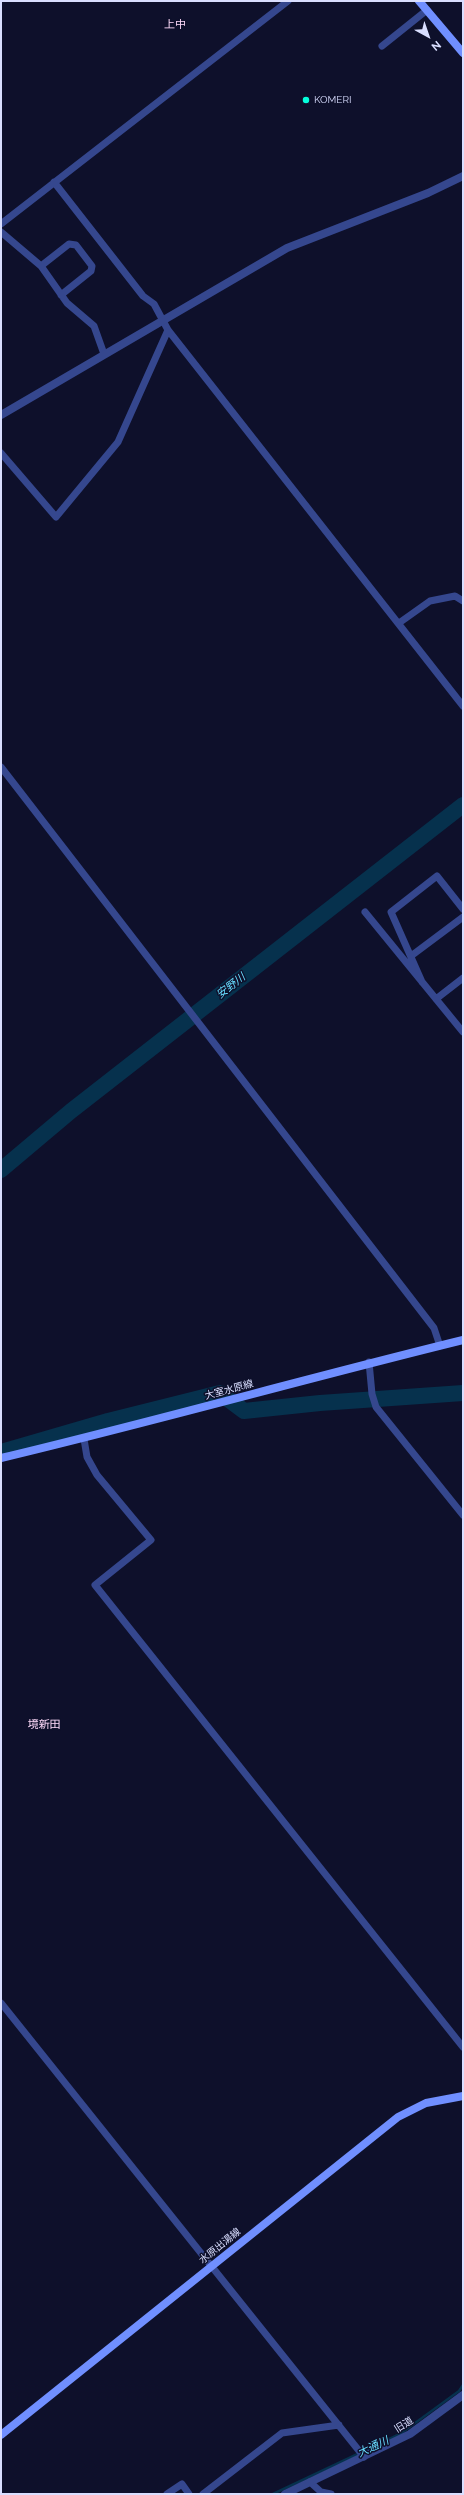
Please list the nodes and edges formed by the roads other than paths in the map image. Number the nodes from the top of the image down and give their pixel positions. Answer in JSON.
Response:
{"nodes":[{"id":1,"x":288,"y":1,"type":"edge"},
{"id":2,"x":419,"y":1,"type":"edge"},
{"id":3,"x":427,"y":10,"type":"junction"},
{"id":4,"x":382,"y":46,"type":"dead end"},
{"id":5,"x":463,"y":53,"type":"edge"},
{"id":6,"x":463,"y":176,"type":"edge"},
{"id":7,"x":54,"y":182,"type":"junction"},
{"id":8,"x":1,"y":224,"type":"edge"},
{"id":9,"x":1,"y":232,"type":"edge"},
{"id":10,"x":41,"y":266,"type":"junction"},
{"id":11,"x":61,"y":295,"type":"junction"},
{"id":12,"x":163,"y":320,"type":"junction"},
{"id":13,"x":168,"y":330,"type":"junction"},
{"id":14,"x":104,"y":354,"type":"junction"},
{"id":15,"x":1,"y":415,"type":"edge"},
{"id":16,"x":1,"y":453,"type":"edge"},
{"id":17,"x":463,"y":601,"type":"edge"},
{"id":18,"x":398,"y":622,"type":"junction"},
{"id":19,"x":463,"y":706,"type":"edge"},
{"id":20,"x":1,"y":767,"type":"edge"},
{"id":21,"x":463,"y":909,"type":"edge"},
{"id":22,"x":366,"y":912,"type":"dead end"},
{"id":23,"x":463,"y":917,"type":"edge"},
{"id":24,"x":411,"y":956,"type":"junction"},
{"id":25,"x":463,"y":978,"type":"edge"},
{"id":26,"x":422,"y":982,"type":"junction"},
{"id":27,"x":436,"y":999,"type":"junction"},
{"id":28,"x":463,"y":1032,"type":"edge"},
{"id":29,"x":463,"y":1340,"type":"edge"},
{"id":30,"x":440,"y":1346,"type":"junction"},
{"id":31,"x":369,"y":1362,"type":"junction"},
{"id":32,"x":84,"y":1439,"type":"junction"},
{"id":33,"x":1,"y":1458,"type":"edge"},
{"id":34,"x":463,"y":1515,"type":"edge"},
{"id":35,"x":1,"y":2003,"type":"edge"},
{"id":36,"x":463,"y":2047,"type":"edge"},
{"id":37,"x":463,"y":2096,"type":"edge"},
{"id":38,"x":211,"y":2266,"type":"junction"},
{"id":39,"x":463,"y":2395,"type":"edge"},
{"id":40,"x":339,"y":2425,"type":"junction"},
{"id":41,"x":1,"y":2435,"type":"edge"},
{"id":42,"x":364,"y":2457,"type":"junction"},
{"id":43,"x":310,"y":2482,"type":"junction"},
{"id":44,"x":167,"y":2494,"type":"edge"},
{"id":45,"x":189,"y":2494,"type":"edge"},
{"id":46,"x":203,"y":2494,"type":"edge"},
{"id":47,"x":285,"y":2494,"type":"edge"},
{"id":48,"x":331,"y":2494,"type":"edge"}],
"edges":[{"from":1,"to":7,"type":"street"},
{"from":2,"to":3,"type":"main road"},
{"from":3,"to":4,"type":"street"},
{"from":3,"to":5,"type":"main road"},
{"from":6,"to":12,"type":"street"},
{"from":7,"to":8,"type":"street"},
{"from":7,"to":12,"type":"street"},
{"from":9,"to":10,"type":"street"},
{"from":10,"to":11,"type":"street"},
{"from":10,"to":11,"type":"street"},
{"from":11,"to":14,"type":"street"},
{"from":12,"to":13,"type":"street"},
{"from":12,"to":14,"type":"street"},
{"from":13,"to":16,"type":"street"},
{"from":13,"to":18,"type":"street"},
{"from":14,"to":15,"type":"street"},
{"from":17,"to":18,"type":"street"},
{"from":18,"to":19,"type":"street"},
{"from":20,"to":30,"type":"street"},
{"from":21,"to":24,"type":"street"},
{"from":22,"to":26,"type":"street"},
{"from":23,"to":24,"type":"street"},
{"from":24,"to":26,"type":"street"},
{"from":25,"to":27,"type":"street"},
{"from":26,"to":27,"type":"street"},
{"from":27,"to":28,"type":"street"},
{"from":29,"to":30,"type":"main road","name":"大室水原線"},
{"from":30,"to":31,"type":"main road","name":"大室水原線"},
{"from":31,"to":32,"type":"main road","name":"大室水原線"},
{"from":31,"to":34,"type":"street"},
{"from":32,"to":33,"type":"main road","name":"大室水原線"},
{"from":32,"to":36,"type":"street"},
{"from":35,"to":38,"type":"street"},
{"from":37,"to":38,"type":"main road","name":"水原出湯線"},
{"from":38,"to":40,"type":"street"},
{"from":38,"to":41,"type":"main road","name":"水原出湯線"},
{"from":39,"to":42,"type":"street","name":"旧道"},
{"from":40,"to":42,"type":"street"},
{"from":40,"to":46,"type":"street"},
{"from":42,"to":43,"type":"street","name":"旧道"},
{"from":43,"to":47,"type":"street","name":"旧道"},
{"from":43,"to":48,"type":"street"},
{"from":44,"to":45,"type":"street"}]}
